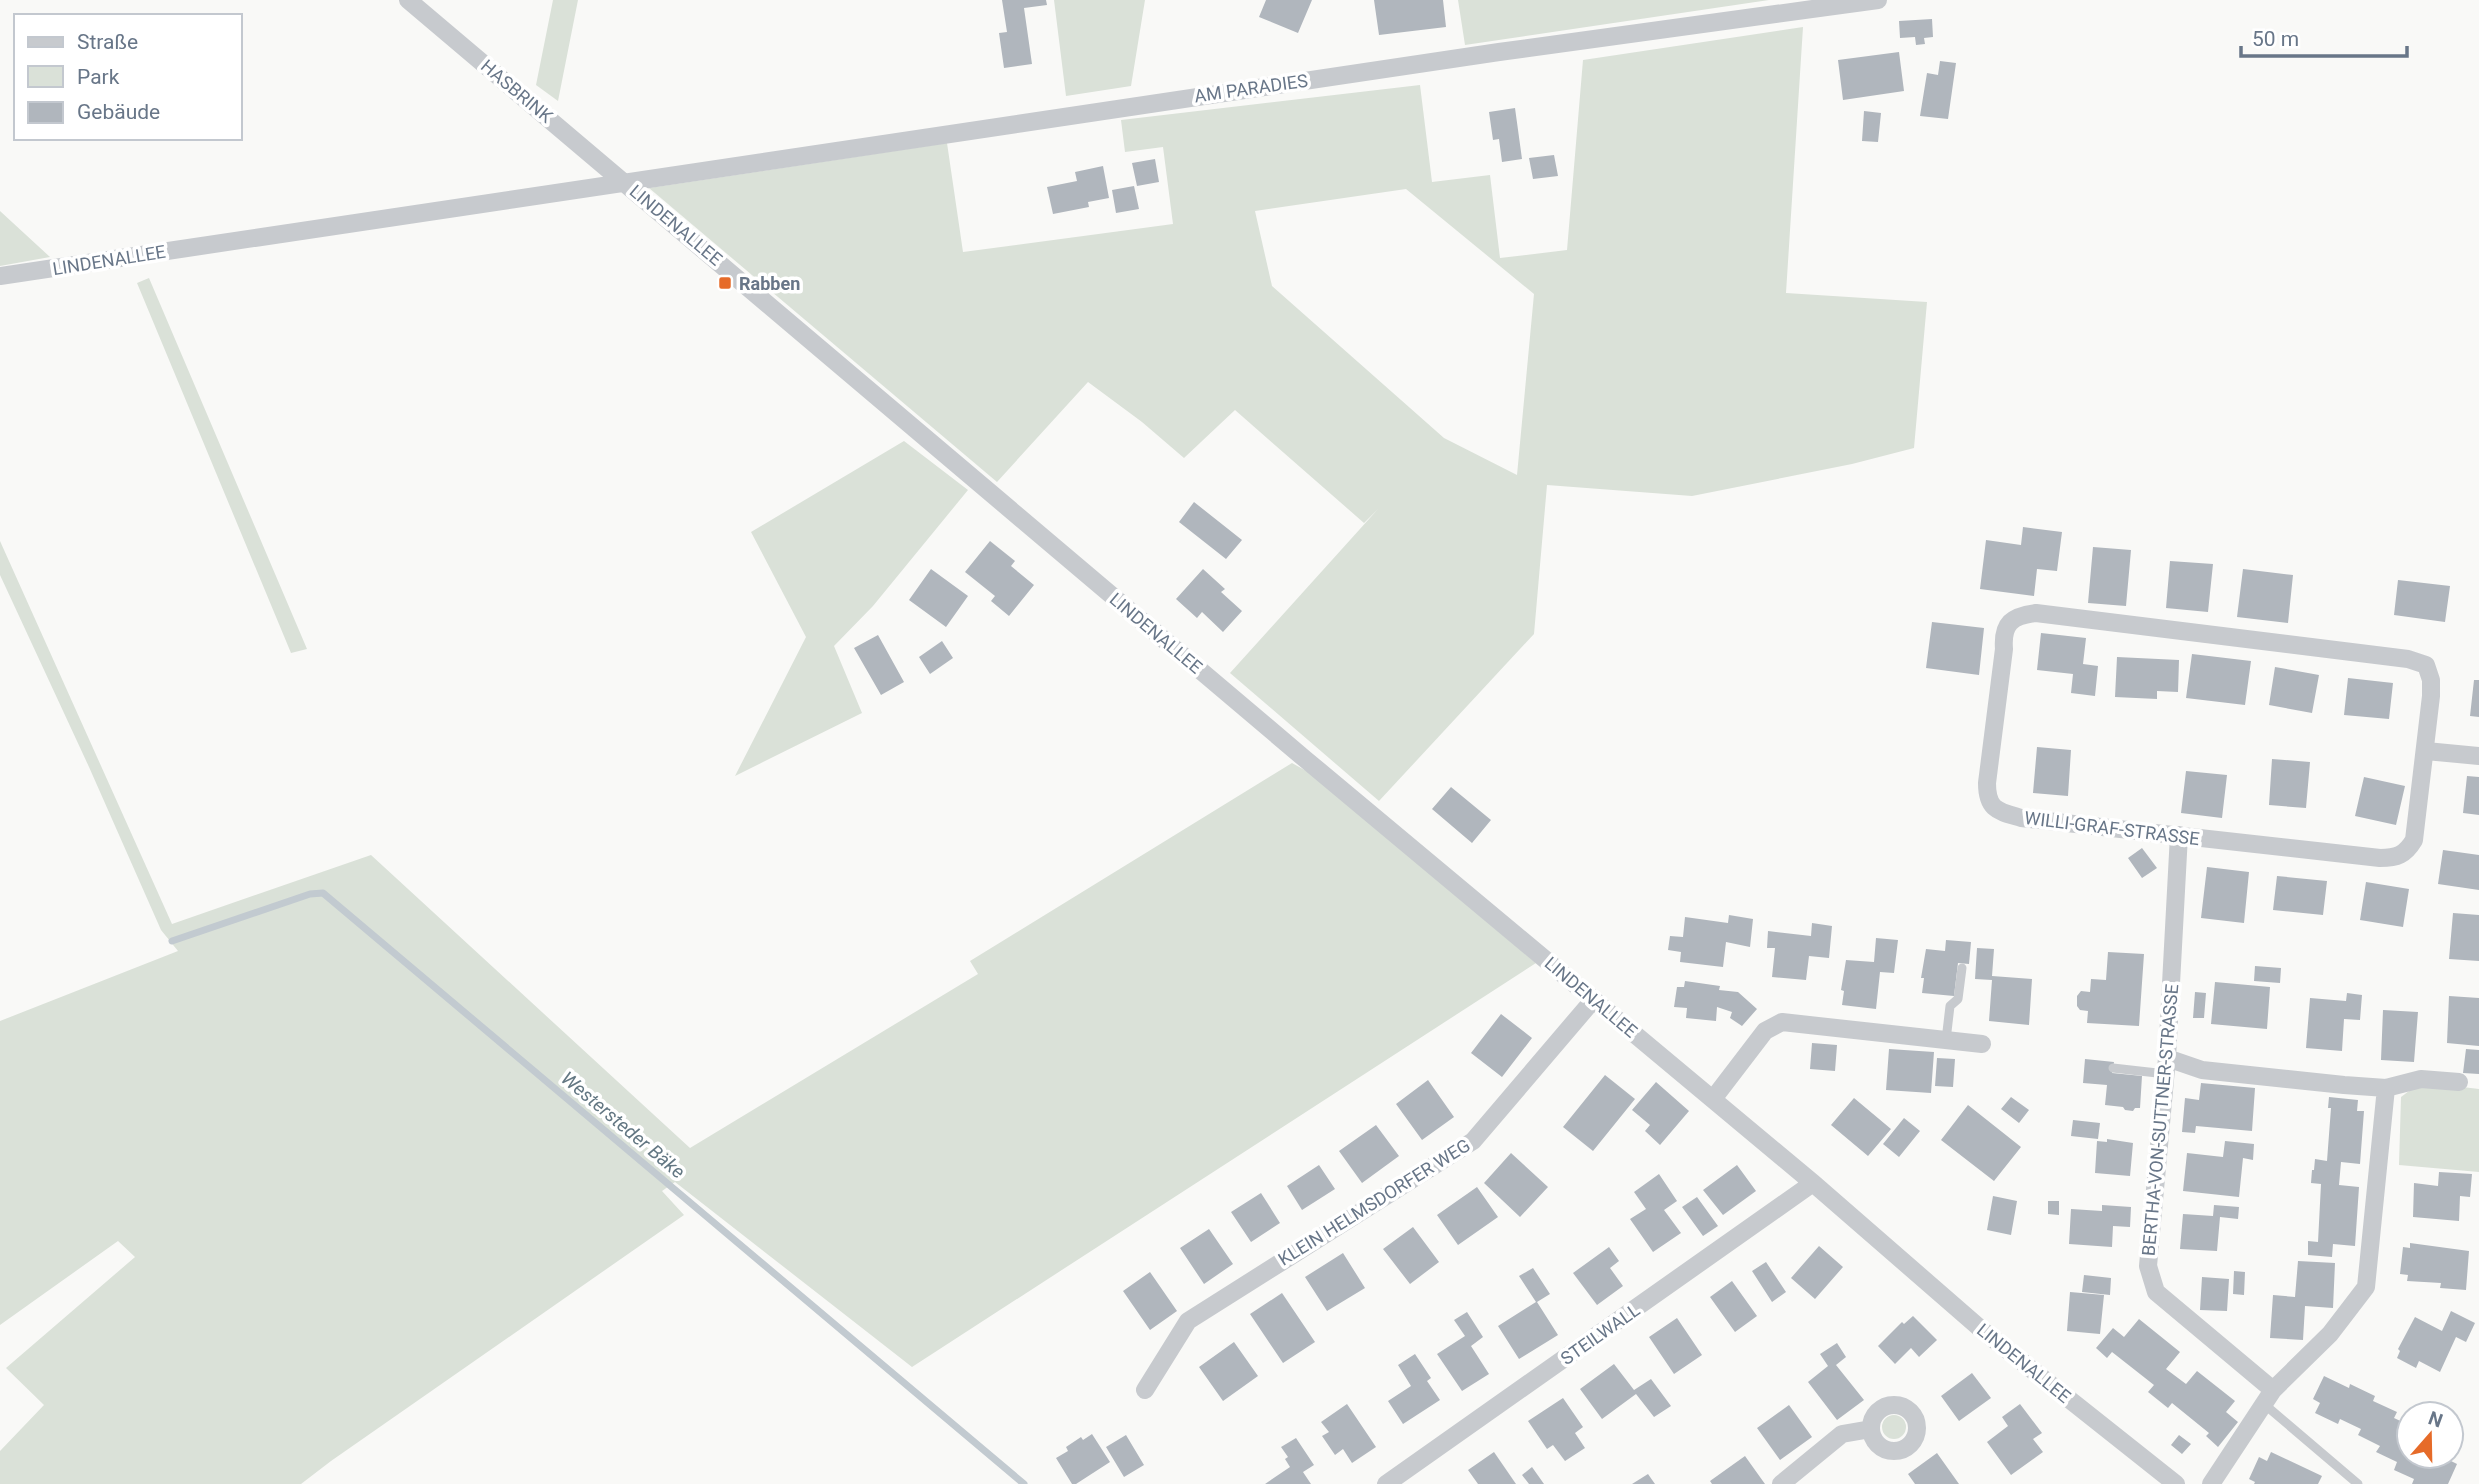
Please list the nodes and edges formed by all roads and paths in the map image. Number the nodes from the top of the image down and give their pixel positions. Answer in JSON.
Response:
{"nodes":[{"id":1,"x":408,"y":0,"type":"edge"},
{"id":2,"x":1878,"y":0,"type":"edge"},
{"id":3,"x":626,"y":182,"type":"junction"},
{"id":4,"x":0,"y":276,"type":"edge"},
{"id":5,"x":2426,"y":751,"type":"junction"},
{"id":6,"x":2479,"y":756,"type":"edge"},
{"id":7,"x":2179,"y":835,"type":"junction"},
{"id":8,"x":1962,"y":968,"type":"dead end"},
{"id":9,"x":1594,"y":999,"type":"junction"},
{"id":10,"x":1946,"y":1040,"type":"junction"},
{"id":11,"x":1982,"y":1044,"type":"dead end"},
{"id":12,"x":2166,"y":1066,"type":"junction"},
{"id":13,"x":2113,"y":1068,"type":"dead end"},
{"id":14,"x":2459,"y":1082,"type":"dead end"},
{"id":15,"x":2386,"y":1088,"type":"junction"},
{"id":16,"x":1713,"y":1098,"type":"junction"},
{"id":17,"x":1813,"y":1183,"type":"junction"},
{"id":18,"x":1145,"y":1390,"type":"dead end"},
{"id":19,"x":2268,"y":1397,"type":"junction"},
{"id":20,"x":1871,"y":1429,"type":"dead end"},
{"id":21,"x":1386,"y":1484,"type":"edge"},
{"id":22,"x":1782,"y":1484,"type":"edge"},
{"id":23,"x":2176,"y":1484,"type":"edge"},
{"id":24,"x":2211,"y":1484,"type":"edge"},
{"id":25,"x":2358,"y":1484,"type":"edge"}],
"edges":[{"from":1,"to":3,"type":"street","name":"HASBRINK"},
{"from":2,"to":3,"type":"street","name":"AM PARADIES"},
{"from":3,"to":4,"type":"street","name":"LINDENALLEE"},
{"from":3,"to":9,"type":"street","name":"LINDENALLEE"},
{"from":5,"to":6,"type":"street"},
{"from":5,"to":7,"type":"street","name":"WILLI-GRAF-STRASSE"},
{"from":5,"to":7,"type":"street","name":"WILLI-GRAF-STRASSE"},
{"from":7,"to":12,"type":"street","name":"BERTHA-VON-SUTTNER-STRASSE"},
{"from":8,"to":10,"type":"lane"},
{"from":9,"to":16,"type":"street","name":"LINDENALLEE"},
{"from":9,"to":18,"type":"street","name":"KLEIN HELMSDORFER WEG"},
{"from":10,"to":11,"type":"street"},
{"from":10,"to":16,"type":"street"},
{"from":12,"to":13,"type":"lane"},
{"from":12,"to":15,"type":"street"},
{"from":12,"to":19,"type":"street","name":"BERTHA-VON-SUTTNER-STRASSE"},
{"from":14,"to":15,"type":"street"},
{"from":15,"to":19,"type":"street"},
{"from":16,"to":17,"type":"street","name":"LINDENALLEE"},
{"from":17,"to":21,"type":"street","name":"STEILWALL"},
{"from":17,"to":23,"type":"street","name":"LINDENALLEE"},
{"from":19,"to":24,"type":"street"},
{"from":19,"to":25,"type":"lane"},
{"from":20,"to":22,"type":"street"}]}
